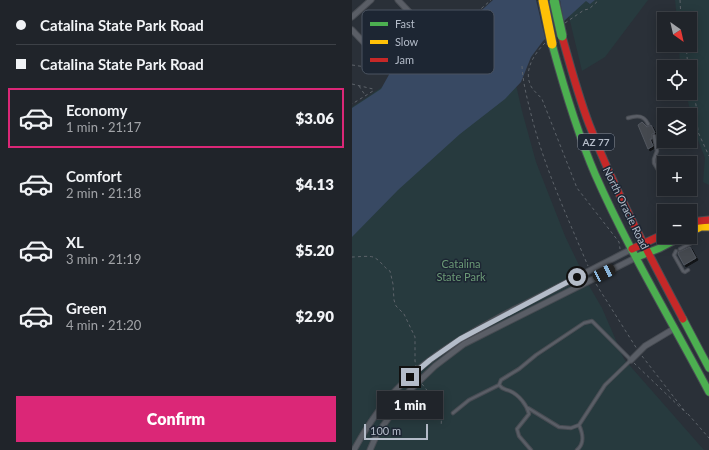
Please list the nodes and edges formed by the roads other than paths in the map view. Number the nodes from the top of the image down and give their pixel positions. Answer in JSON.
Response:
{"nodes":[{"id":1,"x":371,"y":0,"type":"edge"},
{"id":2,"x":398,"y":0,"type":"edge"},
{"id":3,"x":543,"y":0,"type":"edge"},
{"id":4,"x":554,"y":0,"type":"edge"},
{"id":5,"x":407,"y":10,"type":"edge"},
{"id":6,"x":352,"y":17,"type":"edge"},
{"id":7,"x":352,"y":30,"type":"edge"},
{"id":8,"x":362,"y":41,"type":"edge"},
{"id":9,"x":628,"y":118,"type":"dead end"},
{"id":10,"x":648,"y":124,"type":"dead end"},
{"id":11,"x":654,"y":136,"type":"dead end"},
{"id":12,"x":657,"y":168,"type":"edge"},
{"id":13,"x":709,"y":220,"type":"edge"},
{"id":14,"x":697,"y":221,"type":"edge"},
{"id":15,"x":709,"y":227,"type":"edge"},
{"id":16,"x":697,"y":229,"type":"edge"},
{"id":17,"x":657,"y":237,"type":"edge"},
{"id":18,"x":644,"y":243,"type":"junction"},
{"id":19,"x":666,"y":244,"type":"edge"},
{"id":20,"x":689,"y":244,"type":"edge"},
{"id":21,"x":632,"y":249,"type":"junction"},
{"id":22,"x":680,"y":249,"type":"dead end"},
{"id":23,"x":676,"y":251,"type":"dead end"},
{"id":24,"x":649,"y":252,"type":"junction"},
{"id":25,"x":636,"y":257,"type":"junction"},
{"id":26,"x":688,"y":270,"type":"dead end"},
{"id":27,"x":581,"y":275,"type":"junction"},
{"id":28,"x":585,"y":282,"type":"junction"},
{"id":29,"x":675,"y":328,"type":"junction"},
{"id":30,"x":631,"y":360,"type":"junction"},
{"id":31,"x":709,"y":368,"type":"edge"},
{"id":32,"x":499,"y":385,"type":"junction"},
{"id":33,"x":709,"y":392,"type":"edge"},
{"id":34,"x":528,"y":408,"type":"junction"},
{"id":35,"x":453,"y":413,"type":"dead end"},
{"id":36,"x":579,"y":425,"type":"junction"},
{"id":37,"x":582,"y":446,"type":"junction"},
{"id":38,"x":354,"y":450,"type":"edge"},
{"id":39,"x":370,"y":450,"type":"edge"},
{"id":40,"x":531,"y":450,"type":"edge"},
{"id":41,"x":577,"y":450,"type":"edge"},
{"id":42,"x":582,"y":450,"type":"edge"}],
"edges":[{"from":1,"to":6,"type":"street"},
{"from":2,"to":5,"type":"street"},
{"from":3,"to":21,"type":"main road","name":"North Oracle Road","number":"AZ 77","bridge":true},
{"from":4,"to":18,"type":"main road","name":"North Oracle Road","number":"AZ 77","bridge":true},
{"from":7,"to":8,"type":"street"},
{"from":9,"to":10,"type":"lane"},
{"from":11,"to":12,"type":"lane"},
{"from":13,"to":14,"type":"main road"},
{"from":15,"to":16,"type":"main road"},
{"from":17,"to":18,"type":"main road"},
{"from":18,"to":21,"type":"main road"},
{"from":18,"to":24,"type":"main road","name":"North Oracle Road","number":"AZ 77"},
{"from":19,"to":24,"type":"main road"},
{"from":20,"to":22,"type":"lane"},
{"from":21,"to":25,"type":"main road","name":"North Oracle Road","number":"AZ 77"},
{"from":21,"to":27,"type":"street"},
{"from":23,"to":26,"type":"lane"},
{"from":24,"to":25,"type":"main road"},
{"from":24,"to":31,"type":"main road","name":"North Oracle Road","number":"AZ 77"},
{"from":25,"to":28,"type":"street"},
{"from":25,"to":29,"type":"main road","name":"North Oracle Road","number":"AZ 77"},
{"from":27,"to":28,"type":"lane"},
{"from":27,"to":38,"type":"street"},
{"from":28,"to":39,"type":"street"},
{"from":29,"to":30,"type":"street"},
{"from":29,"to":33,"type":"main road","name":"North Oracle Road","number":"AZ 77"},
{"from":30,"to":32,"type":"lane"},
{"from":30,"to":36,"type":"lane"},
{"from":32,"to":34,"type":"lane"},
{"from":32,"to":35,"type":"lane"},
{"from":34,"to":36,"type":"lane"},
{"from":34,"to":40,"type":"lane"},
{"from":36,"to":37,"type":"lane"},
{"from":37,"to":41,"type":"lane"},
{"from":37,"to":42,"type":"lane"}]}
